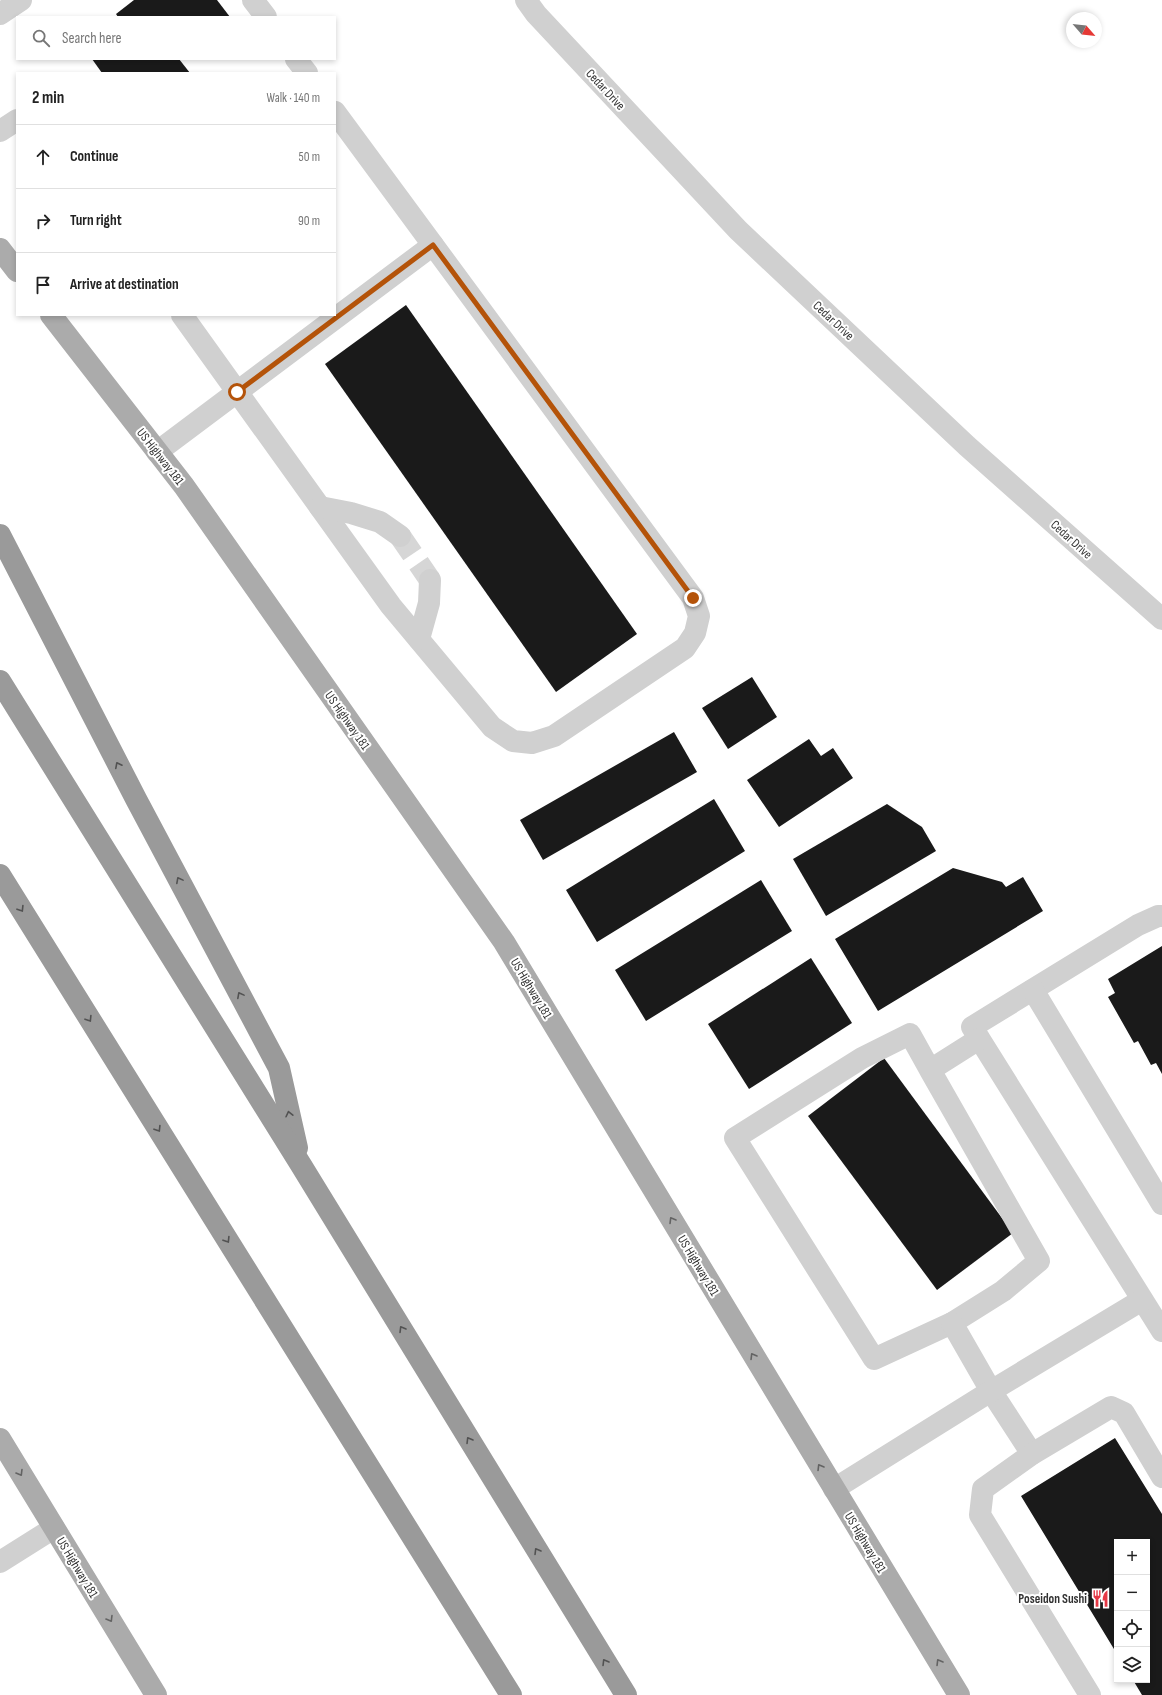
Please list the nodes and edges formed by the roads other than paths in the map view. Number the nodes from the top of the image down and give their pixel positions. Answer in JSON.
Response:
{"nodes":[{"id":1,"x":21,"y":0,"type":"edge"},
{"id":2,"x":253,"y":0,"type":"edge"},
{"id":3,"x":526,"y":0,"type":"edge"},
{"id":4,"x":0,"y":14,"type":"edge"},
{"id":5,"x":265,"y":16,"type":"edge"},
{"id":6,"x":297,"y":60,"type":"edge"},
{"id":7,"x":306,"y":72,"type":"edge"},
{"id":8,"x":336,"y":113,"type":"edge"},
{"id":9,"x":16,"y":121,"type":"edge"},
{"id":10,"x":0,"y":131,"type":"edge"},
{"id":11,"x":433,"y":245,"type":"junction"},
{"id":12,"x":0,"y":249,"type":"edge"},
{"id":13,"x":16,"y":270,"type":"edge"},
{"id":14,"x":52,"y":316,"type":"edge"},
{"id":15,"x":183,"y":316,"type":"edge"},
{"id":16,"x":237,"y":392,"type":"junction"},
{"id":17,"x":157,"y":452,"type":"junction"},
{"id":18,"x":320,"y":507,"type":"junction"},
{"id":19,"x":0,"y":535,"type":"edge"},
{"id":20,"x":400,"y":536,"type":"tunnel mouth"},
{"id":21,"x":430,"y":580,"type":"tunnel mouth"},
{"id":22,"x":1162,"y":619,"type":"edge"},
{"id":23,"x":419,"y":639,"type":"junction"},
{"id":24,"x":0,"y":681,"type":"edge"},
{"id":25,"x":2,"y":879,"type":"edge"},
{"id":26,"x":1162,"y":916,"type":"edge"},
{"id":27,"x":1033,"y":990,"type":"junction"},
{"id":28,"x":979,"y":1039,"type":"junction"},
{"id":29,"x":930,"y":1070,"type":"junction"},
{"id":30,"x":301,"y":1165,"type":"junction"},
{"id":31,"x":1162,"y":1204,"type":"edge"},
{"id":32,"x":1142,"y":1300,"type":"junction"},
{"id":33,"x":952,"y":1323,"type":"junction"},
{"id":34,"x":1162,"y":1331,"type":"edge"},
{"id":35,"x":991,"y":1391,"type":"junction"},
{"id":36,"x":0,"y":1439,"type":"edge"},
{"id":37,"x":1032,"y":1454,"type":"junction"},
{"id":38,"x":1162,"y":1477,"type":"edge"},
{"id":39,"x":834,"y":1490,"type":"junction"},
{"id":40,"x":54,"y":1528,"type":"junction"},
{"id":41,"x":0,"y":1562,"type":"edge"},
{"id":42,"x":156,"y":1695,"type":"edge"},
{"id":43,"x":511,"y":1695,"type":"edge"},
{"id":44,"x":626,"y":1695,"type":"edge"},
{"id":45,"x":959,"y":1695,"type":"edge"},
{"id":46,"x":1090,"y":1695,"type":"edge"}],
"edges":[{"from":1,"to":4,"type":"street"},
{"from":2,"to":5,"type":"street"},
{"from":3,"to":22,"type":"street","name":"Cedar Drive"},
{"from":6,"to":7,"type":"street"},
{"from":8,"to":11,"type":"street"},
{"from":9,"to":10,"type":"street"},
{"from":11,"to":16,"type":"street"},
{"from":11,"to":23,"type":"street"},
{"from":12,"to":13,"type":"main road"},
{"from":14,"to":17,"type":"main road","name":"US Highway 181"},
{"from":15,"to":16,"type":"street"},
{"from":16,"to":17,"type":"street"},
{"from":16,"to":18,"type":"street"},
{"from":39,"to":17,"type":"main road","name":"US Highway 181","one_way":true},
{"from":18,"to":20,"type":"street"},
{"from":18,"to":23,"type":"street"},
{"from":30,"to":19,"type":"highway","one_way":true},
{"from":21,"to":23,"type":"street"},
{"from":24,"to":30,"type":"highway"},
{"from":25,"to":43,"type":"highway","one_way":true},
{"from":26,"to":27,"type":"street"},
{"from":27,"to":28,"type":"street"},
{"from":27,"to":31,"type":"street"},
{"from":28,"to":29,"type":"street"},
{"from":28,"to":32,"type":"street"},
{"from":29,"to":33,"type":"street"},
{"from":29,"to":33,"type":"street"},
{"from":44,"to":30,"type":"highway","one_way":true},
{"from":32,"to":34,"type":"street"},
{"from":32,"to":35,"type":"street"},
{"from":33,"to":35,"type":"street"},
{"from":35,"to":37,"type":"street"},
{"from":35,"to":39,"type":"street"},
{"from":36,"to":40,"type":"main road","name":"US Highway 181","one_way":true},
{"from":37,"to":38,"type":"street"},
{"from":37,"to":46,"type":"street"},
{"from":45,"to":39,"type":"main road","name":"US Highway 181","one_way":true},
{"from":40,"to":41,"type":"street"},
{"from":40,"to":42,"type":"main road","name":"US Highway 181","one_way":true}]}
